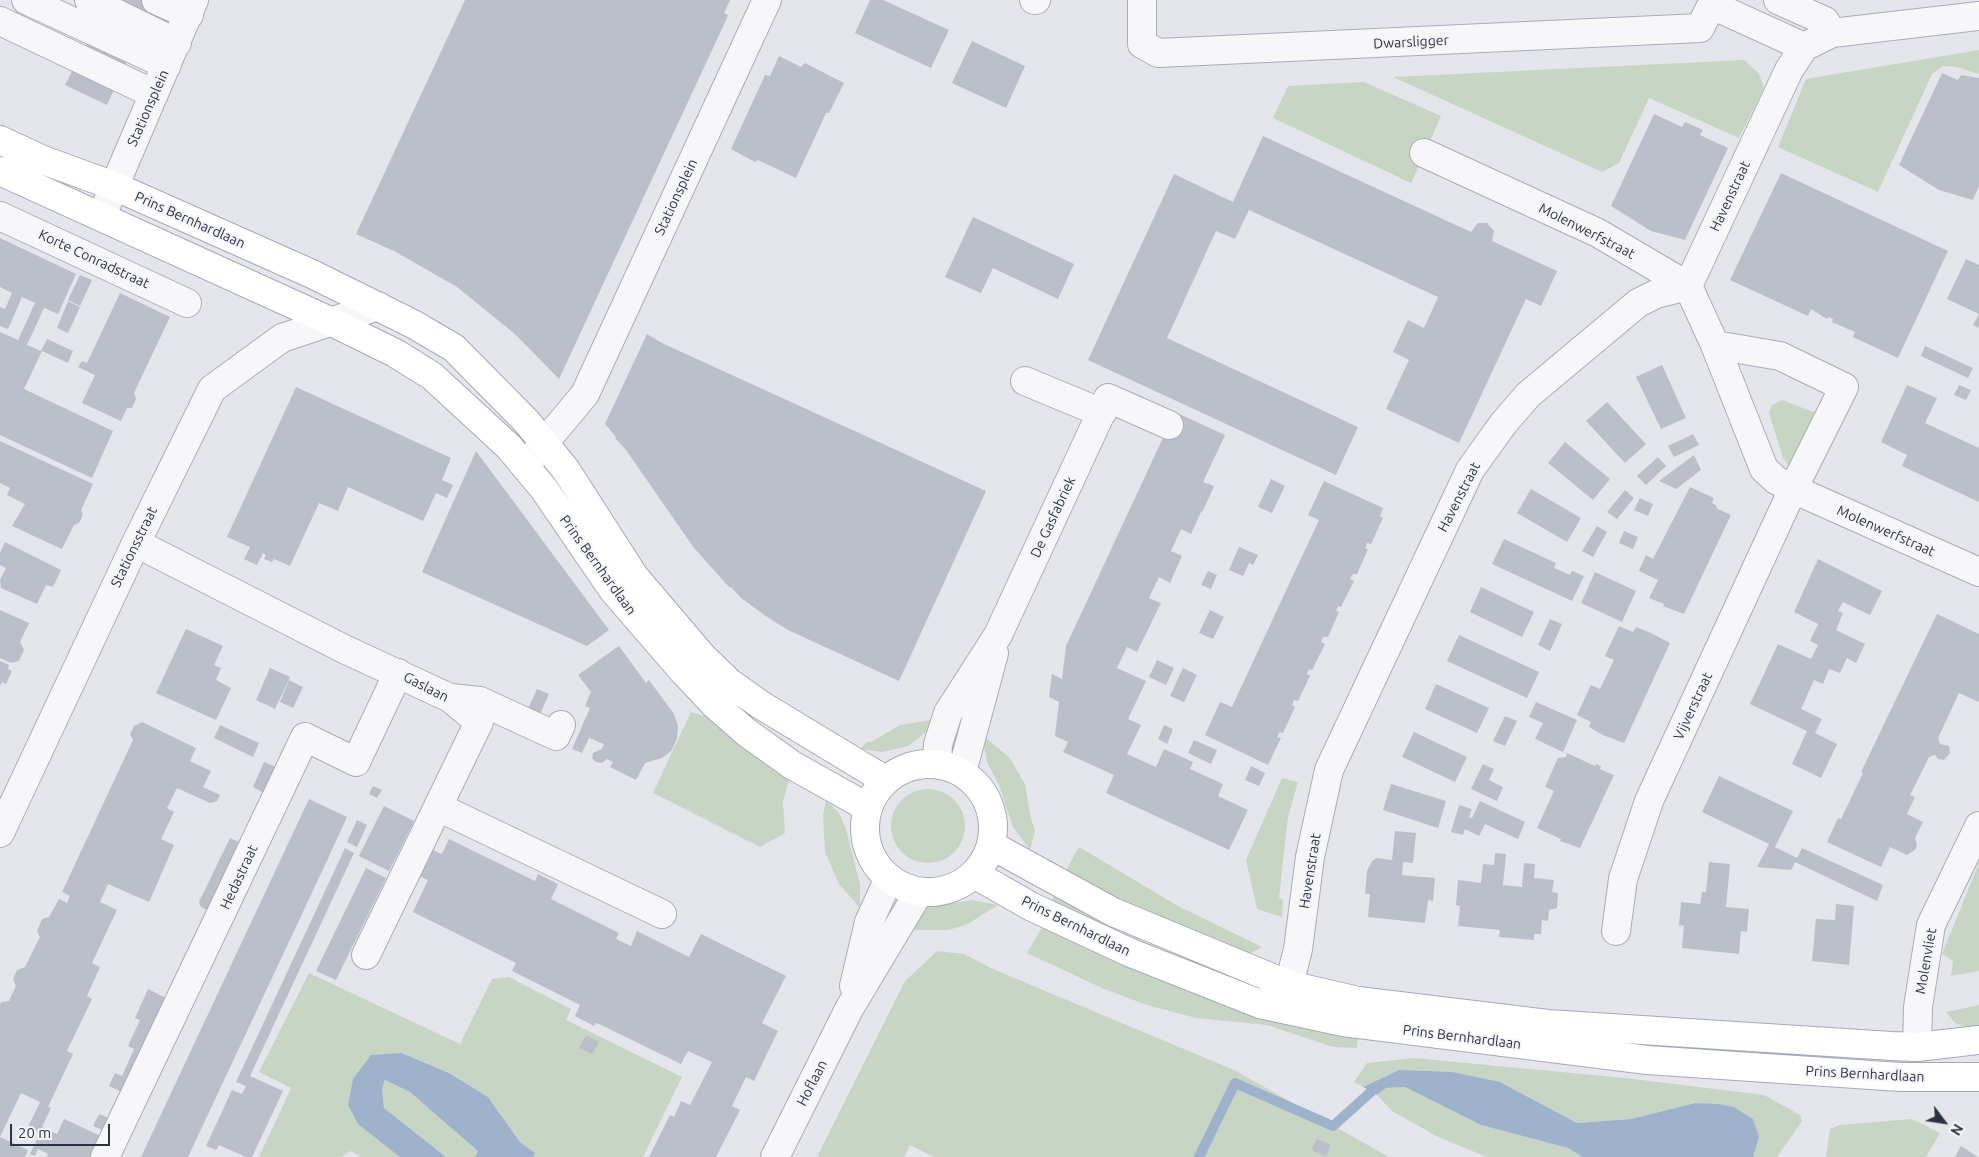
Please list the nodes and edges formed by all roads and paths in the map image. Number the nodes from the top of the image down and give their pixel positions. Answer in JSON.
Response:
{"nodes":[{"id":1,"x":26,"y":0,"type":"edge"},
{"id":2,"x":89,"y":0,"type":"edge"},
{"id":3,"x":156,"y":0,"type":"edge"},
{"id":4,"x":767,"y":0,"type":"edge"},
{"id":5,"x":1142,"y":0,"type":"edge"},
{"id":6,"x":1778,"y":0,"type":"edge"},
{"id":7,"x":1713,"y":3,"type":"edge"},
{"id":8,"x":191,"y":8,"type":"edge"},
{"id":9,"x":1979,"y":16,"type":"edge"},
{"id":10,"x":0,"y":21,"type":"edge"},
{"id":11,"x":1832,"y":33,"type":"junction"},
{"id":12,"x":1804,"y":47,"type":"junction"},
{"id":13,"x":172,"y":54,"type":"junction"},
{"id":14,"x":154,"y":94,"type":"junction"},
{"id":15,"x":0,"y":140,"type":"edge"},
{"id":16,"x":1424,"y":153,"type":"dead end"},
{"id":17,"x":0,"y":171,"type":"edge"},
{"id":18,"x":114,"y":186,"type":"junction"},
{"id":19,"x":0,"y":216,"type":"edge"},
{"id":20,"x":102,"y":216,"type":"junction"},
{"id":21,"x":1688,"y":286,"type":"junction"},
{"id":22,"x":187,"y":303,"type":"dead end"},
{"id":23,"x":378,"y":306,"type":"junction"},
{"id":24,"x":332,"y":322,"type":"junction"},
{"id":25,"x":1715,"y":345,"type":"junction"},
{"id":26,"x":1023,"y":385,"type":"dead end"},
{"id":27,"x":1103,"y":411,"type":"junction"},
{"id":28,"x":1169,"y":425,"type":"dead end"},
{"id":29,"x":545,"y":444,"type":"junction"},
{"id":30,"x":525,"y":466,"type":"junction"},
{"id":31,"x":1793,"y":489,"type":"junction"},
{"id":32,"x":136,"y":543,"type":"junction"},
{"id":33,"x":1979,"y":572,"type":"edge"},
{"id":34,"x":998,"y":635,"type":"junction"},
{"id":35,"x":398,"y":673,"type":"junction"},
{"id":36,"x":450,"y":698,"type":"junction"},
{"id":37,"x":561,"y":725,"type":"dead end"},
{"id":38,"x":937,"y":763,"type":"junction"},
{"id":39,"x":962,"y":772,"type":"junction"},
{"id":40,"x":885,"y":780,"type":"junction"},
{"id":41,"x":867,"y":807,"type":"junction"},
{"id":42,"x":438,"y":808,"type":"junction"},
{"id":43,"x":1979,"y":826,"type":"edge"},
{"id":44,"x":0,"y":833,"type":"edge"},
{"id":45,"x":991,"y":845,"type":"junction"},
{"id":46,"x":974,"y":874,"type":"junction"},
{"id":47,"x":889,"y":878,"type":"junction"},
{"id":48,"x":919,"y":892,"type":"junction"},
{"id":49,"x":662,"y":914,"type":"dead end"},
{"id":50,"x":1616,"y":931,"type":"dead end"},
{"id":51,"x":366,"y":955,"type":"dead end"},
{"id":52,"x":1290,"y":985,"type":"junction"},
{"id":53,"x":1260,"y":1004,"type":"junction"},
{"id":54,"x":849,"y":1009,"type":"junction"},
{"id":55,"x":1979,"y":1040,"type":"edge"},
{"id":56,"x":1917,"y":1047,"type":"junction"},
{"id":57,"x":1979,"y":1077,"type":"edge"},
{"id":58,"x":106,"y":1157,"type":"edge"},
{"id":59,"x":774,"y":1157,"type":"edge"}],
"edges":[{"from":1,"to":13,"type":"street"},
{"from":2,"to":13,"type":"street"},
{"from":3,"to":8,"type":"street"},
{"from":4,"to":29,"type":"street","name":"Stationsplein"},
{"from":5,"to":7,"type":"street","name":"Dwarsligger"},
{"from":6,"to":11,"type":"street"},
{"from":7,"to":12,"type":"street","name":"Dwarsligger"},
{"from":8,"to":13,"type":"street","name":"Stationsplein"},
{"from":9,"to":11,"type":"street"},
{"from":10,"to":14,"type":"street"},
{"from":11,"to":12,"type":"street"},
{"from":12,"to":21,"type":"street","name":"Havenstraat"},
{"from":13,"to":14,"type":"street","name":"Stationsplein"},
{"from":14,"to":18,"type":"street","name":"Stationsplein"},
{"from":15,"to":18,"type":"main road","name":"Prins Bernhardlaan"},
{"from":16,"to":21,"type":"street","name":"Molenwerfstraat"},
{"from":17,"to":20,"type":"main road","name":"Prins Bernhardlaan"},
{"from":18,"to":20,"type":"street","name":"Stationsplein"},
{"from":18,"to":23,"type":"main road","name":"Prins Bernhardlaan"},
{"from":19,"to":22,"type":"street","name":"Korte Conradstraat"},
{"from":20,"to":24,"type":"main road","name":"Prins Bernhardlaan"},
{"from":21,"to":25,"type":"street","name":"Molenwerfstraat"},
{"from":21,"to":52,"type":"street","name":"Havenstraat"},
{"from":23,"to":24,"type":"street"},
{"from":23,"to":29,"type":"main road","name":"Prins Bernhardlaan"},
{"from":24,"to":30,"type":"main road","name":"Prins Bernhardlaan"},
{"from":24,"to":32,"type":"street","name":"Stationsstraat"},
{"from":25,"to":31,"type":"street","name":"Molenwerfstraat"},
{"from":25,"to":31,"type":"street"},
{"from":26,"to":27,"type":"street"},
{"from":27,"to":28,"type":"street"},
{"from":27,"to":34,"type":"street","name":"De Gasfabriek"},
{"from":29,"to":30,"type":"street"},
{"from":29,"to":40,"type":"main road","name":"Prins Bernhardlaan"},
{"from":30,"to":41,"type":"main road","name":"Prins Bernhardlaan"},
{"from":31,"to":33,"type":"street","name":"Molenwerfstraat"},
{"from":31,"to":50,"type":"street","name":"Vijverstraat"},
{"from":32,"to":35,"type":"street","name":"Gaslaan"},
{"from":32,"to":44,"type":"street","name":"Stationsstraat"},
{"from":34,"to":38,"type":"street","name":"De Gasfabriek"},
{"from":34,"to":39,"type":"street","name":"De Gasfabriek"},
{"from":35,"to":36,"type":"street","name":"Gaslaan"},
{"from":35,"to":58,"type":"street","name":"Hedastraat"},
{"from":36,"to":37,"type":"street"},
{"from":36,"to":42,"type":"street","name":"Gaslaan"},
{"from":38,"to":39,"type":"main road"},
{"from":38,"to":40,"type":"main road"},
{"from":39,"to":45,"type":"main road"},
{"from":40,"to":41,"type":"main road"},
{"from":41,"to":47,"type":"main road"},
{"from":42,"to":49,"type":"street"},
{"from":42,"to":51,"type":"street","name":"Gaslaan"},
{"from":43,"to":56,"type":"street","name":"Molenvliet"},
{"from":45,"to":46,"type":"main road"},
{"from":45,"to":52,"type":"main road","name":"Prins Bernhardlaan"},
{"from":46,"to":48,"type":"main road"},
{"from":46,"to":53,"type":"main road","name":"Prins Bernhardlaan"},
{"from":47,"to":48,"type":"main road"},
{"from":47,"to":54,"type":"street","name":"Hoflaan"},
{"from":48,"to":54,"type":"street","name":"Hoflaan"},
{"from":52,"to":53,"type":"street"},
{"from":52,"to":56,"type":"main road","name":"Prins Bernhardlaan"},
{"from":53,"to":57,"type":"main road","name":"Prins Bernhardlaan"},
{"from":54,"to":59,"type":"street","name":"Hoflaan"},
{"from":55,"to":56,"type":"main road","name":"Prins Bernhardlaan"}]}
